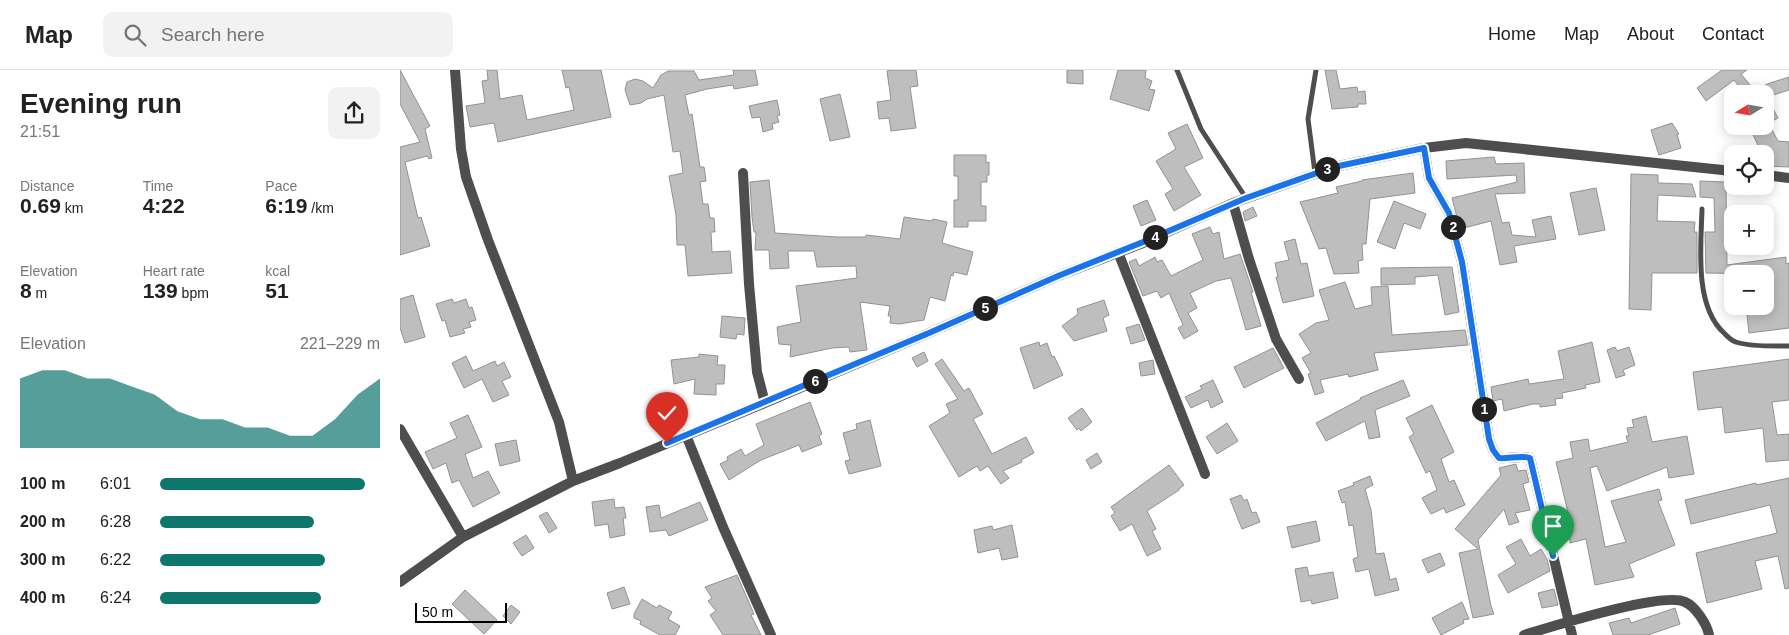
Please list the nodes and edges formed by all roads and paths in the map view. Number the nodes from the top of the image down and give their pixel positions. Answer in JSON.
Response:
{"nodes":[{"id":1,"x":455,"y":70,"type":"edge"},
{"id":2,"x":1177,"y":70,"type":"edge"},
{"id":3,"x":1316,"y":70,"type":"edge"},
{"id":4,"x":1424,"y":148,"type":"junction"},
{"id":5,"x":1724,"y":170,"type":"edge"},
{"id":6,"x":742,"y":173,"type":"dead end"},
{"id":7,"x":1315,"y":174,"type":"junction"},
{"id":8,"x":1774,"y":176,"type":"edge"},
{"id":9,"x":1789,"y":178,"type":"edge"},
{"id":10,"x":1246,"y":198,"type":"junction"},
{"id":11,"x":1233,"y":204,"type":"junction"},
{"id":12,"x":1702,"y":209,"type":"dead end"},
{"id":13,"x":1118,"y":252,"type":"junction"},
{"id":14,"x":1789,"y":346,"type":"edge"},
{"id":15,"x":1299,"y":379,"type":"dead end"},
{"id":16,"x":765,"y":403,"type":"junction"},
{"id":17,"x":400,"y":429,"type":"edge"},
{"id":18,"x":686,"y":436,"type":"junction"},
{"id":19,"x":1205,"y":474,"type":"dead end"},
{"id":20,"x":573,"y":481,"type":"junction"},
{"id":21,"x":463,"y":537,"type":"junction"},
{"id":22,"x":400,"y":582,"type":"edge"},
{"id":23,"x":1568,"y":622,"type":"junction"},
{"id":24,"x":771,"y":635,"type":"edge"},
{"id":25,"x":1524,"y":635,"type":"edge"},
{"id":26,"x":1572,"y":635,"type":"edge"},
{"id":27,"x":1709,"y":635,"type":"edge"}],
"edges":[{"from":1,"to":20,"type":"street"},
{"from":2,"to":10,"type":"lane"},
{"from":3,"to":7,"type":"lane"},
{"from":4,"to":5,"type":"street"},
{"from":4,"to":7,"type":"street"},
{"from":4,"to":23,"type":"street"},
{"from":6,"to":16,"type":"street"},
{"from":7,"to":10,"type":"street"},
{"from":8,"to":9,"type":"street"},
{"from":10,"to":11,"type":"street"},
{"from":11,"to":13,"type":"street"},
{"from":11,"to":15,"type":"street"},
{"from":12,"to":14,"type":"lane"},
{"from":13,"to":16,"type":"street"},
{"from":13,"to":19,"type":"street"},
{"from":16,"to":18,"type":"street"},
{"from":17,"to":21,"type":"street"},
{"from":18,"to":20,"type":"street"},
{"from":18,"to":24,"type":"street"},
{"from":20,"to":21,"type":"street"},
{"from":21,"to":22,"type":"street"},
{"from":23,"to":25,"type":"street"},
{"from":23,"to":26,"type":"street"},
{"from":23,"to":27,"type":"street"}]}
